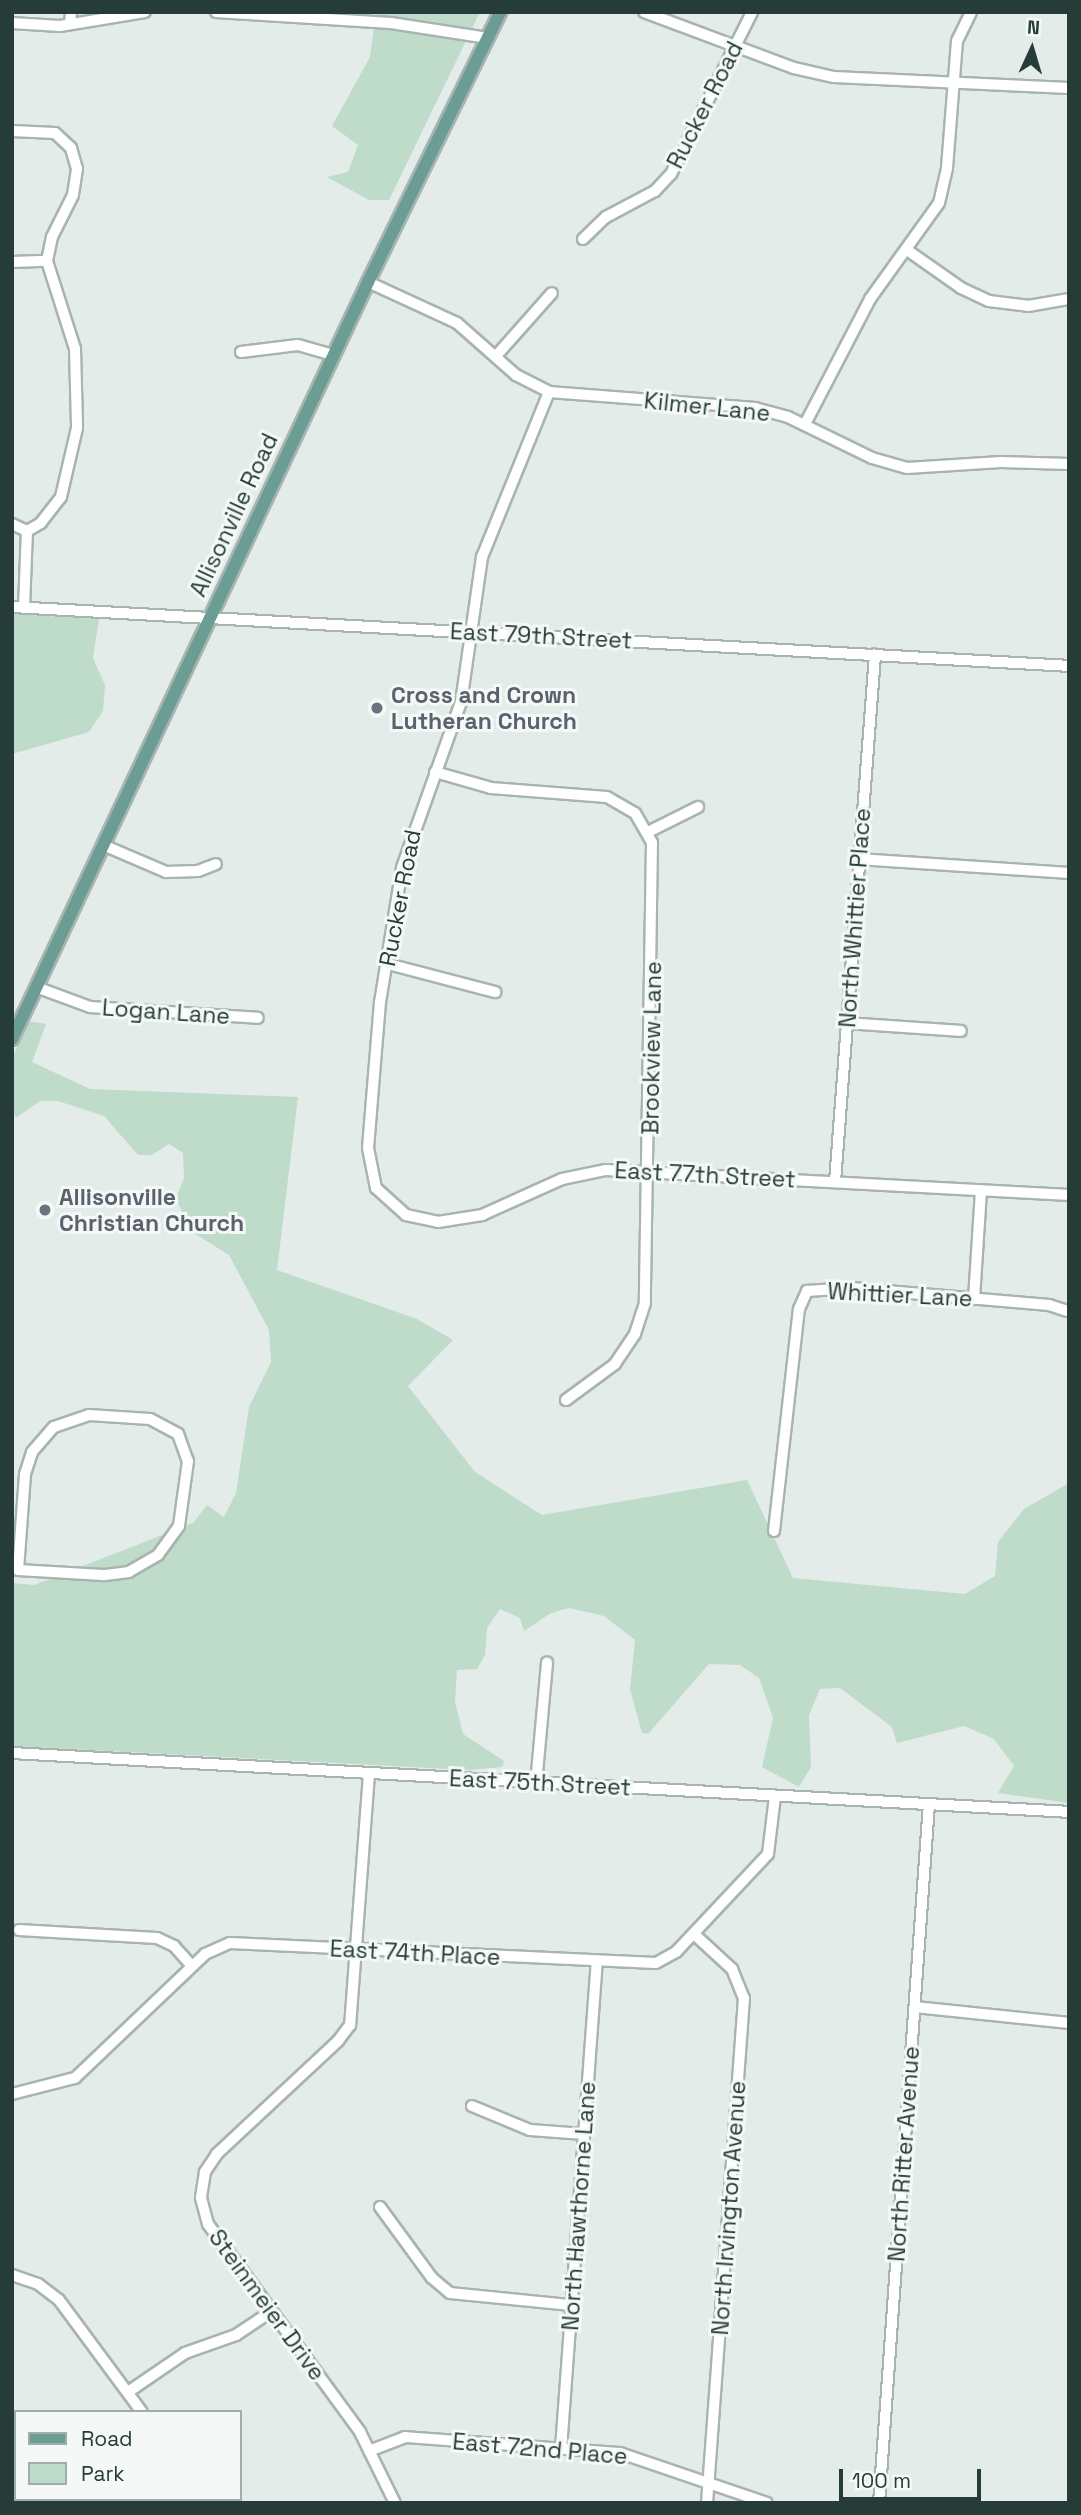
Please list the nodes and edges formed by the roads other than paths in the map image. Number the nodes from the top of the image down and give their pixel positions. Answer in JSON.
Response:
{"nodes":[{"id":1,"x":71,"y":12,"type":"edge"},
{"id":2,"x":145,"y":12,"type":"edge"},
{"id":3,"x":216,"y":12,"type":"edge"},
{"id":4,"x":500,"y":12,"type":"edge"},
{"id":5,"x":644,"y":12,"type":"edge"},
{"id":6,"x":752,"y":12,"type":"edge"},
{"id":7,"x":971,"y":12,"type":"edge"},
{"id":8,"x":12,"y":23,"type":"edge"},
{"id":9,"x":70,"y":24,"type":"junction"},
{"id":10,"x":488,"y":38,"type":"junction"},
{"id":11,"x":735,"y":47,"type":"junction"},
{"id":12,"x":953,"y":82,"type":"junction"},
{"id":13,"x":1069,"y":88,"type":"edge"},
{"id":14,"x":12,"y":131,"type":"edge"},
{"id":15,"x":583,"y":239,"type":"dead end"},
{"id":16,"x":907,"y":250,"type":"junction"},
{"id":17,"x":47,"y":261,"type":"junction"},
{"id":18,"x":12,"y":262,"type":"edge"},
{"id":19,"x":368,"y":282,"type":"junction"},
{"id":20,"x":552,"y":293,"type":"dead end"},
{"id":21,"x":1069,"y":299,"type":"edge"},
{"id":22,"x":241,"y":352,"type":"dead end"},
{"id":23,"x":333,"y":355,"type":"junction"},
{"id":24,"x":496,"y":356,"type":"junction"},
{"id":25,"x":549,"y":392,"type":"junction"},
{"id":26,"x":804,"y":424,"type":"junction"},
{"id":27,"x":1069,"y":464,"type":"edge"},
{"id":28,"x":12,"y":524,"type":"edge"},
{"id":29,"x":27,"y":531,"type":"junction"},
{"id":30,"x":12,"y":607,"type":"edge"},
{"id":31,"x":24,"y":608,"type":"junction"},
{"id":32,"x":209,"y":618,"type":"junction"},
{"id":33,"x":470,"y":632,"type":"junction"},
{"id":34,"x":874,"y":655,"type":"junction"},
{"id":35,"x":1069,"y":666,"type":"edge"},
{"id":36,"x":435,"y":772,"type":"junction"},
{"id":37,"x":698,"y":807,"type":"dead end"},
{"id":38,"x":648,"y":832,"type":"junction"},
{"id":39,"x":103,"y":845,"type":"junction"},
{"id":40,"x":859,"y":859,"type":"junction"},
{"id":41,"x":216,"y":864,"type":"dead end"},
{"id":42,"x":1069,"y":873,"type":"edge"},
{"id":43,"x":388,"y":964,"type":"junction"},
{"id":44,"x":36,"y":987,"type":"junction"},
{"id":45,"x":495,"y":992,"type":"dead end"},
{"id":46,"x":258,"y":1018,"type":"dead end"},
{"id":47,"x":847,"y":1023,"type":"junction"},
{"id":48,"x":961,"y":1031,"type":"dead end"},
{"id":49,"x":12,"y":1039,"type":"edge"},
{"id":50,"x":650,"y":1171,"type":"junction"},
{"id":51,"x":371,"y":1175,"type":"joint"},
{"id":52,"x":835,"y":1182,"type":"junction"},
{"id":53,"x":981,"y":1190,"type":"junction"},
{"id":54,"x":1069,"y":1195,"type":"edge"},
{"id":55,"x":974,"y":1299,"type":"junction"},
{"id":56,"x":1067,"y":1311,"type":"dead end"},
{"id":57,"x":566,"y":1400,"type":"dead end"},
{"id":58,"x":774,"y":1531,"type":"dead end"},
{"id":59,"x":15,"y":1570,"type":"edge"},
{"id":60,"x":547,"y":1662,"type":"dead end"},
{"id":61,"x":12,"y":1753,"type":"edge"},
{"id":62,"x":369,"y":1774,"type":"junction"},
{"id":63,"x":536,"y":1784,"type":"junction"},
{"id":64,"x":775,"y":1796,"type":"junction"},
{"id":65,"x":929,"y":1804,"type":"junction"},
{"id":66,"x":1069,"y":1812,"type":"edge"},
{"id":67,"x":19,"y":1930,"type":"dead end"},
{"id":68,"x":694,"y":1934,"type":"junction"},
{"id":69,"x":356,"y":1949,"type":"junction"},
{"id":70,"x":597,"y":1963,"type":"junction"},
{"id":71,"x":192,"y":1966,"type":"junction"},
{"id":72,"x":915,"y":2007,"type":"junction"},
{"id":73,"x":1069,"y":2023,"type":"edge"},
{"id":74,"x":12,"y":2094,"type":"edge"},
{"id":75,"x":472,"y":2106,"type":"dead end"},
{"id":76,"x":584,"y":2134,"type":"junction"},
{"id":77,"x":380,"y":2207,"type":"dead end"},
{"id":78,"x":12,"y":2275,"type":"edge"},
{"id":79,"x":571,"y":2305,"type":"junction"},
{"id":80,"x":272,"y":2311,"type":"junction"},
{"id":81,"x":128,"y":2392,"type":"junction"},
{"id":82,"x":141,"y":2410,"type":"edge"},
{"id":83,"x":561,"y":2449,"type":"junction"},
{"id":84,"x":369,"y":2451,"type":"junction"},
{"id":85,"x":709,"y":2483,"type":"junction"},
{"id":86,"x":395,"y":2503,"type":"edge"},
{"id":87,"x":707,"y":2503,"type":"edge"},
{"id":88,"x":767,"y":2503,"type":"edge"},
{"id":89,"x":879,"y":2503,"type":"edge"}],
"edges":[{"from":1,"to":9,"type":"street"},
{"from":2,"to":9,"type":"street"},
{"from":3,"to":10,"type":"street"},
{"from":4,"to":10,"type":"main road","name":"Allisonville Road"},
{"from":5,"to":11,"type":"street"},
{"from":6,"to":11,"type":"street","name":"Rucker Road"},
{"from":7,"to":12,"type":"street"},
{"from":8,"to":9,"type":"street"},
{"from":10,"to":19,"type":"main road","name":"Allisonville Road"},
{"from":11,"to":12,"type":"street"},
{"from":11,"to":15,"type":"street","name":"Rucker Road"},
{"from":12,"to":13,"type":"street"},
{"from":12,"to":16,"type":"street"},
{"from":14,"to":17,"type":"street"},
{"from":16,"to":21,"type":"street"},
{"from":16,"to":26,"type":"street"},
{"from":17,"to":18,"type":"street"},
{"from":17,"to":29,"type":"street"},
{"from":19,"to":23,"type":"main road","name":"Allisonville Road"},
{"from":19,"to":24,"type":"street","name":"Kilmer Lane"},
{"from":20,"to":24,"type":"street"},
{"from":22,"to":23,"type":"street"},
{"from":23,"to":32,"type":"main road","name":"Allisonville Road"},
{"from":24,"to":25,"type":"street","name":"Kilmer Lane"},
{"from":25,"to":26,"type":"street","name":"Kilmer Lane"},
{"from":25,"to":33,"type":"street","name":"Rucker Road"},
{"from":26,"to":27,"type":"street","name":"Kilmer Lane"},
{"from":28,"to":29,"type":"street"},
{"from":29,"to":31,"type":"street"},
{"from":30,"to":31,"type":"street","name":"East 79th Street"},
{"from":31,"to":32,"type":"street","name":"East 79th Street"},
{"from":32,"to":33,"type":"street","name":"East 79th Street"},
{"from":32,"to":39,"type":"main road","name":"Allisonville Road"},
{"from":33,"to":34,"type":"street","name":"East 79th Street"},
{"from":33,"to":36,"type":"street","name":"Rucker Road"},
{"from":34,"to":35,"type":"street","name":"East 79th Street"},
{"from":34,"to":40,"type":"street","name":"North Whittier Place"},
{"from":36,"to":38,"type":"street"},
{"from":36,"to":43,"type":"street","name":"Rucker Road"},
{"from":37,"to":38,"type":"street"},
{"from":38,"to":50,"type":"street","name":"Brookview Lane"},
{"from":39,"to":41,"type":"street"},
{"from":39,"to":44,"type":"main road","name":"Allisonville Road"},
{"from":40,"to":42,"type":"street"},
{"from":40,"to":47,"type":"street","name":"North Whittier Place"},
{"from":43,"to":45,"type":"street"},
{"from":43,"to":51,"type":"street","name":"Rucker Road"},
{"from":44,"to":46,"type":"street","name":"Logan Lane"},
{"from":44,"to":49,"type":"main road","name":"Allisonville Road"},
{"from":47,"to":48,"type":"street"},
{"from":47,"to":52,"type":"street","name":"North Whittier Place"},
{"from":50,"to":51,"type":"street","name":"East 77th Street"},
{"from":50,"to":52,"type":"street","name":"East 77th Street"},
{"from":50,"to":57,"type":"street","name":"Brookview Lane"},
{"from":52,"to":53,"type":"street","name":"East 77th Street"},
{"from":53,"to":54,"type":"street","name":"East 77th Street"},
{"from":53,"to":55,"type":"street"},
{"from":55,"to":56,"type":"street","name":"Whittier Lane"},
{"from":55,"to":58,"type":"street","name":"Whittier Lane"},
{"from":59,"to":59,"type":"street"},
{"from":60,"to":63,"type":"street"},
{"from":61,"to":62,"type":"street","name":"East 75th Street"},
{"from":62,"to":63,"type":"street","name":"East 75th Street"},
{"from":62,"to":69,"type":"street","name":"Steinmeier Drive"},
{"from":63,"to":64,"type":"street","name":"East 75th Street"},
{"from":64,"to":65,"type":"street","name":"East 75th Street"},
{"from":64,"to":68,"type":"street","name":"East 74th Place"},
{"from":65,"to":66,"type":"street","name":"East 75th Street"},
{"from":65,"to":72,"type":"street","name":"North Ritter Avenue"},
{"from":67,"to":71,"type":"street"},
{"from":68,"to":70,"type":"street","name":"East 74th Place"},
{"from":68,"to":85,"type":"street","name":"North Irvington Avenue"},
{"from":69,"to":70,"type":"street","name":"East 74th Place"},
{"from":69,"to":71,"type":"street","name":"East 74th Place"},
{"from":69,"to":80,"type":"street","name":"Steinmeier Drive"},
{"from":70,"to":76,"type":"street","name":"North Hawthorne Lane"},
{"from":71,"to":74,"type":"street","name":"East 74th Place"},
{"from":72,"to":73,"type":"street"},
{"from":72,"to":89,"type":"street","name":"North Ritter Avenue"},
{"from":75,"to":76,"type":"street"},
{"from":76,"to":79,"type":"street","name":"North Hawthorne Lane"},
{"from":77,"to":79,"type":"street"},
{"from":78,"to":81,"type":"street"},
{"from":79,"to":83,"type":"street","name":"North Hawthorne Lane"},
{"from":80,"to":81,"type":"street"},
{"from":80,"to":84,"type":"street","name":"Steinmeier Drive"},
{"from":81,"to":82,"type":"street"},
{"from":83,"to":84,"type":"street","name":"East 72nd Place"},
{"from":83,"to":85,"type":"street","name":"East 72nd Place"},
{"from":84,"to":86,"type":"street","name":"Steinmeier Drive"},
{"from":85,"to":87,"type":"street","name":"North Irvington Avenue"},
{"from":85,"to":88,"type":"street","name":"East 72nd Place"}]}
